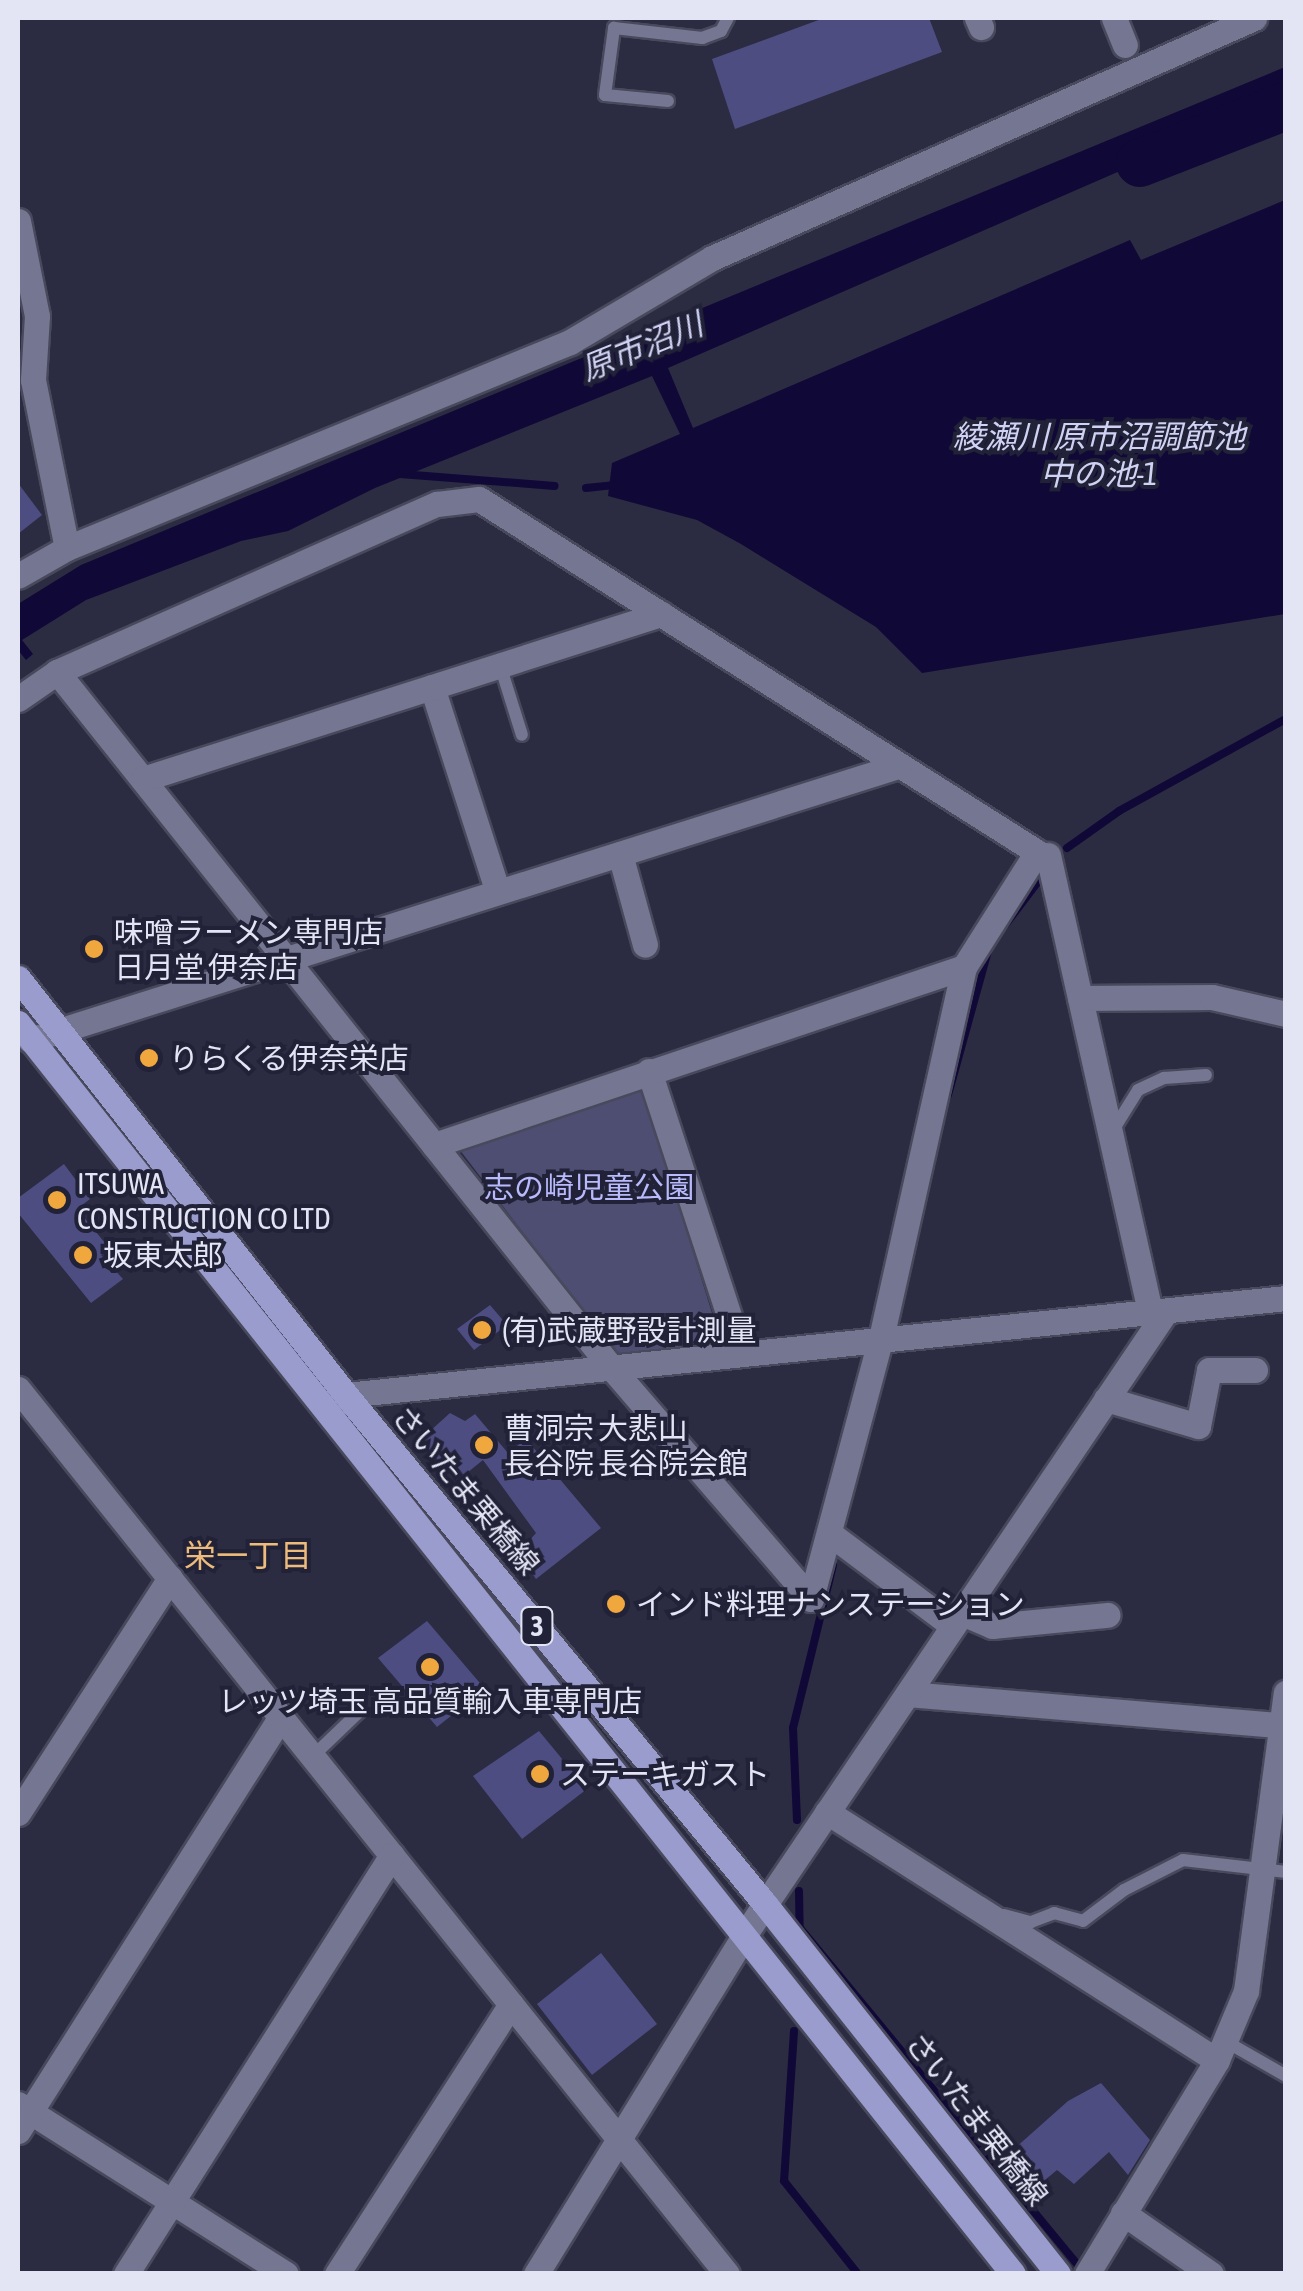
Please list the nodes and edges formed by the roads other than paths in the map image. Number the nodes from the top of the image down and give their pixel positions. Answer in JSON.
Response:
{"nodes":[{"id":1,"x":728,"y":18,"type":"edge"},
{"id":2,"x":1114,"y":18,"type":"edge"},
{"id":3,"x":1254,"y":18,"type":"edge"},
{"id":4,"x":1125,"y":46,"type":"dead end"},
{"id":5,"x":668,"y":101,"type":"dead end"},
{"id":6,"x":18,"y":220,"type":"edge"},
{"id":7,"x":67,"y":548,"type":"junction"},
{"id":8,"x":18,"y":576,"type":"edge"},
{"id":9,"x":661,"y":614,"type":"junction"},
{"id":10,"x":500,"y":665,"type":"junction"},
{"id":11,"x":57,"y":672,"type":"junction"},
{"id":12,"x":432,"y":687,"type":"junction"},
{"id":13,"x":18,"y":699,"type":"edge"},
{"id":14,"x":522,"y":735,"type":"dead end"},
{"id":15,"x":898,"y":766,"type":"junction"},
{"id":16,"x":142,"y":779,"type":"junction"},
{"id":17,"x":620,"y":854,"type":"junction"},
{"id":18,"x":1048,"y":855,"type":"dead end"},
{"id":19,"x":498,"y":892,"type":"junction"},
{"id":20,"x":646,"y":944,"type":"dead end"},
{"id":21,"x":286,"y":958,"type":"junction"},
{"id":22,"x":964,"y":967,"type":"junction"},
{"id":23,"x":18,"y":978,"type":"edge"},
{"id":24,"x":1080,"y":998,"type":"junction"},
{"id":25,"x":1286,"y":1014,"type":"edge"},
{"id":26,"x":59,"y":1030,"type":"junction"},
{"id":27,"x":24,"y":1031,"type":"edge"},
{"id":28,"x":649,"y":1070,"type":"junction"},
{"id":29,"x":1206,"y":1075,"type":"dead end"},
{"id":30,"x":1110,"y":1134,"type":"junction"},
{"id":31,"x":434,"y":1144,"type":"junction"},
{"id":32,"x":1286,"y":1298,"type":"edge"},
{"id":33,"x":1158,"y":1312,"type":"junction"},
{"id":34,"x":888,"y":1336,"type":"junction"},
{"id":35,"x":741,"y":1352,"type":"junction"},
{"id":36,"x":1255,"y":1370,"type":"dead end"},
{"id":37,"x":614,"y":1371,"type":"junction"},
{"id":38,"x":18,"y":1388,"type":"edge"},
{"id":39,"x":346,"y":1395,"type":"junction"},
{"id":40,"x":1106,"y":1399,"type":"junction"},
{"id":41,"x":326,"y":1413,"type":"junction"},
{"id":42,"x":836,"y":1538,"type":"junction"},
{"id":43,"x":170,"y":1578,"type":"junction"},
{"id":44,"x":1107,"y":1615,"type":"dead end"},
{"id":45,"x":958,"y":1620,"type":"junction"},
{"id":46,"x":1286,"y":1693,"type":"edge"},
{"id":47,"x":908,"y":1694,"type":"junction"},
{"id":48,"x":360,"y":1711,"type":"dead end"},
{"id":49,"x":281,"y":1716,"type":"junction"},
{"id":50,"x":1282,"y":1726,"type":"edge"},
{"id":51,"x":313,"y":1756,"type":"junction"},
{"id":52,"x":827,"y":1812,"type":"junction"},
{"id":53,"x":18,"y":1813,"type":"edge"},
{"id":54,"x":392,"y":1854,"type":"junction"},
{"id":55,"x":1273,"y":1871,"type":"edge"},
{"id":56,"x":766,"y":1904,"type":"junction"},
{"id":57,"x":992,"y":1912,"type":"junction"},
{"id":58,"x":745,"y":1934,"type":"junction"},
{"id":59,"x":511,"y":2004,"type":"junction"},
{"id":60,"x":1221,"y":2050,"type":"junction"},
{"id":61,"x":1286,"y":2076,"type":"edge"},
{"id":62,"x":22,"y":2116,"type":"edge"},
{"id":63,"x":622,"y":2141,"type":"junction"},
{"id":64,"x":172,"y":2202,"type":"junction"},
{"id":65,"x":1123,"y":2213,"type":"junction"},
{"id":66,"x":126,"y":2274,"type":"edge"},
{"id":67,"x":286,"y":2274,"type":"edge"},
{"id":68,"x":337,"y":2274,"type":"edge"},
{"id":69,"x":536,"y":2274,"type":"edge"},
{"id":70,"x":727,"y":2274,"type":"edge"},
{"id":71,"x":1013,"y":2274,"type":"edge"},
{"id":72,"x":1058,"y":2274,"type":"edge"},
{"id":73,"x":1087,"y":2274,"type":"edge"},
{"id":74,"x":1211,"y":2274,"type":"edge"}],
"edges":[{"from":1,"to":5,"type":"lane"},
{"from":2,"to":4,"type":"street"},
{"from":3,"to":7,"type":"street"},
{"from":6,"to":7,"type":"street"},
{"from":7,"to":8,"type":"street"},
{"from":9,"to":10,"type":"street"},
{"from":9,"to":11,"type":"street"},
{"from":9,"to":15,"type":"street"},
{"from":10,"to":12,"type":"street"},
{"from":10,"to":14,"type":"lane"},
{"from":11,"to":13,"type":"street"},
{"from":11,"to":16,"type":"street"},
{"from":12,"to":16,"type":"street"},
{"from":12,"to":19,"type":"street"},
{"from":15,"to":17,"type":"street"},
{"from":15,"to":22,"type":"street"},
{"from":16,"to":21,"type":"street"},
{"from":17,"to":19,"type":"street"},
{"from":17,"to":20,"type":"street"},
{"from":18,"to":24,"type":"street"},
{"from":19,"to":21,"type":"street"},
{"from":21,"to":26,"type":"street"},
{"from":21,"to":31,"type":"street"},
{"from":22,"to":28,"type":"street"},
{"from":22,"to":34,"type":"street"},
{"from":23,"to":26,"type":"main road","name":"さいたま栗橋線","number":"3"},
{"from":24,"to":25,"type":"street"},
{"from":24,"to":30,"type":"street"},
{"from":26,"to":27,"type":"street"},
{"from":26,"to":39,"type":"main road","name":"さいたま栗橋線","number":"3"},
{"from":27,"to":41,"type":"main road","name":"さいたま栗橋線","number":"3"},
{"from":28,"to":31,"type":"street"},
{"from":28,"to":35,"type":"street"},
{"from":29,"to":30,"type":"lane"},
{"from":30,"to":33,"type":"street"},
{"from":31,"to":37,"type":"street"},
{"from":32,"to":33,"type":"street"},
{"from":33,"to":34,"type":"street"},
{"from":33,"to":40,"type":"street"},
{"from":34,"to":35,"type":"street"},
{"from":34,"to":42,"type":"street"},
{"from":35,"to":37,"type":"street"},
{"from":36,"to":40,"type":"street"},
{"from":37,"to":39,"type":"street"},
{"from":37,"to":42,"type":"street"},
{"from":38,"to":43,"type":"street"},
{"from":39,"to":41,"type":"street"},
{"from":39,"to":56,"type":"main road","name":"さいたま栗橋線","number":"3"},
{"from":40,"to":45,"type":"street"},
{"from":41,"to":58,"type":"main road","name":"さいたま栗橋線","number":"3"},
{"from":42,"to":45,"type":"street"},
{"from":43,"to":49,"type":"street"},
{"from":43,"to":53,"type":"street"},
{"from":44,"to":45,"type":"street"},
{"from":45,"to":47,"type":"street"},
{"from":46,"to":50,"type":"street"},
{"from":47,"to":50,"type":"street"},
{"from":47,"to":52,"type":"street"},
{"from":48,"to":51,"type":"lane"},
{"from":49,"to":51,"type":"street"},
{"from":49,"to":62,"type":"street"},
{"from":50,"to":55,"type":"street"},
{"from":51,"to":54,"type":"street"},
{"from":52,"to":56,"type":"street"},
{"from":52,"to":57,"type":"street"},
{"from":54,"to":59,"type":"street"},
{"from":54,"to":64,"type":"street"},
{"from":55,"to":57,"type":"lane"},
{"from":55,"to":60,"type":"street"},
{"from":56,"to":58,"type":"street"},
{"from":56,"to":72,"type":"main road","name":"さいたま栗橋線","number":"3"},
{"from":57,"to":60,"type":"street"},
{"from":58,"to":63,"type":"street"},
{"from":58,"to":71,"type":"main road","name":"さいたま栗橋線","number":"3"},
{"from":59,"to":63,"type":"street"},
{"from":59,"to":68,"type":"street"},
{"from":60,"to":61,"type":"lane"},
{"from":60,"to":65,"type":"street"},
{"from":62,"to":64,"type":"street"},
{"from":63,"to":69,"type":"street"},
{"from":63,"to":70,"type":"street"},
{"from":64,"to":66,"type":"street"},
{"from":64,"to":67,"type":"street"},
{"from":65,"to":73,"type":"street"},
{"from":65,"to":74,"type":"street"}]}
